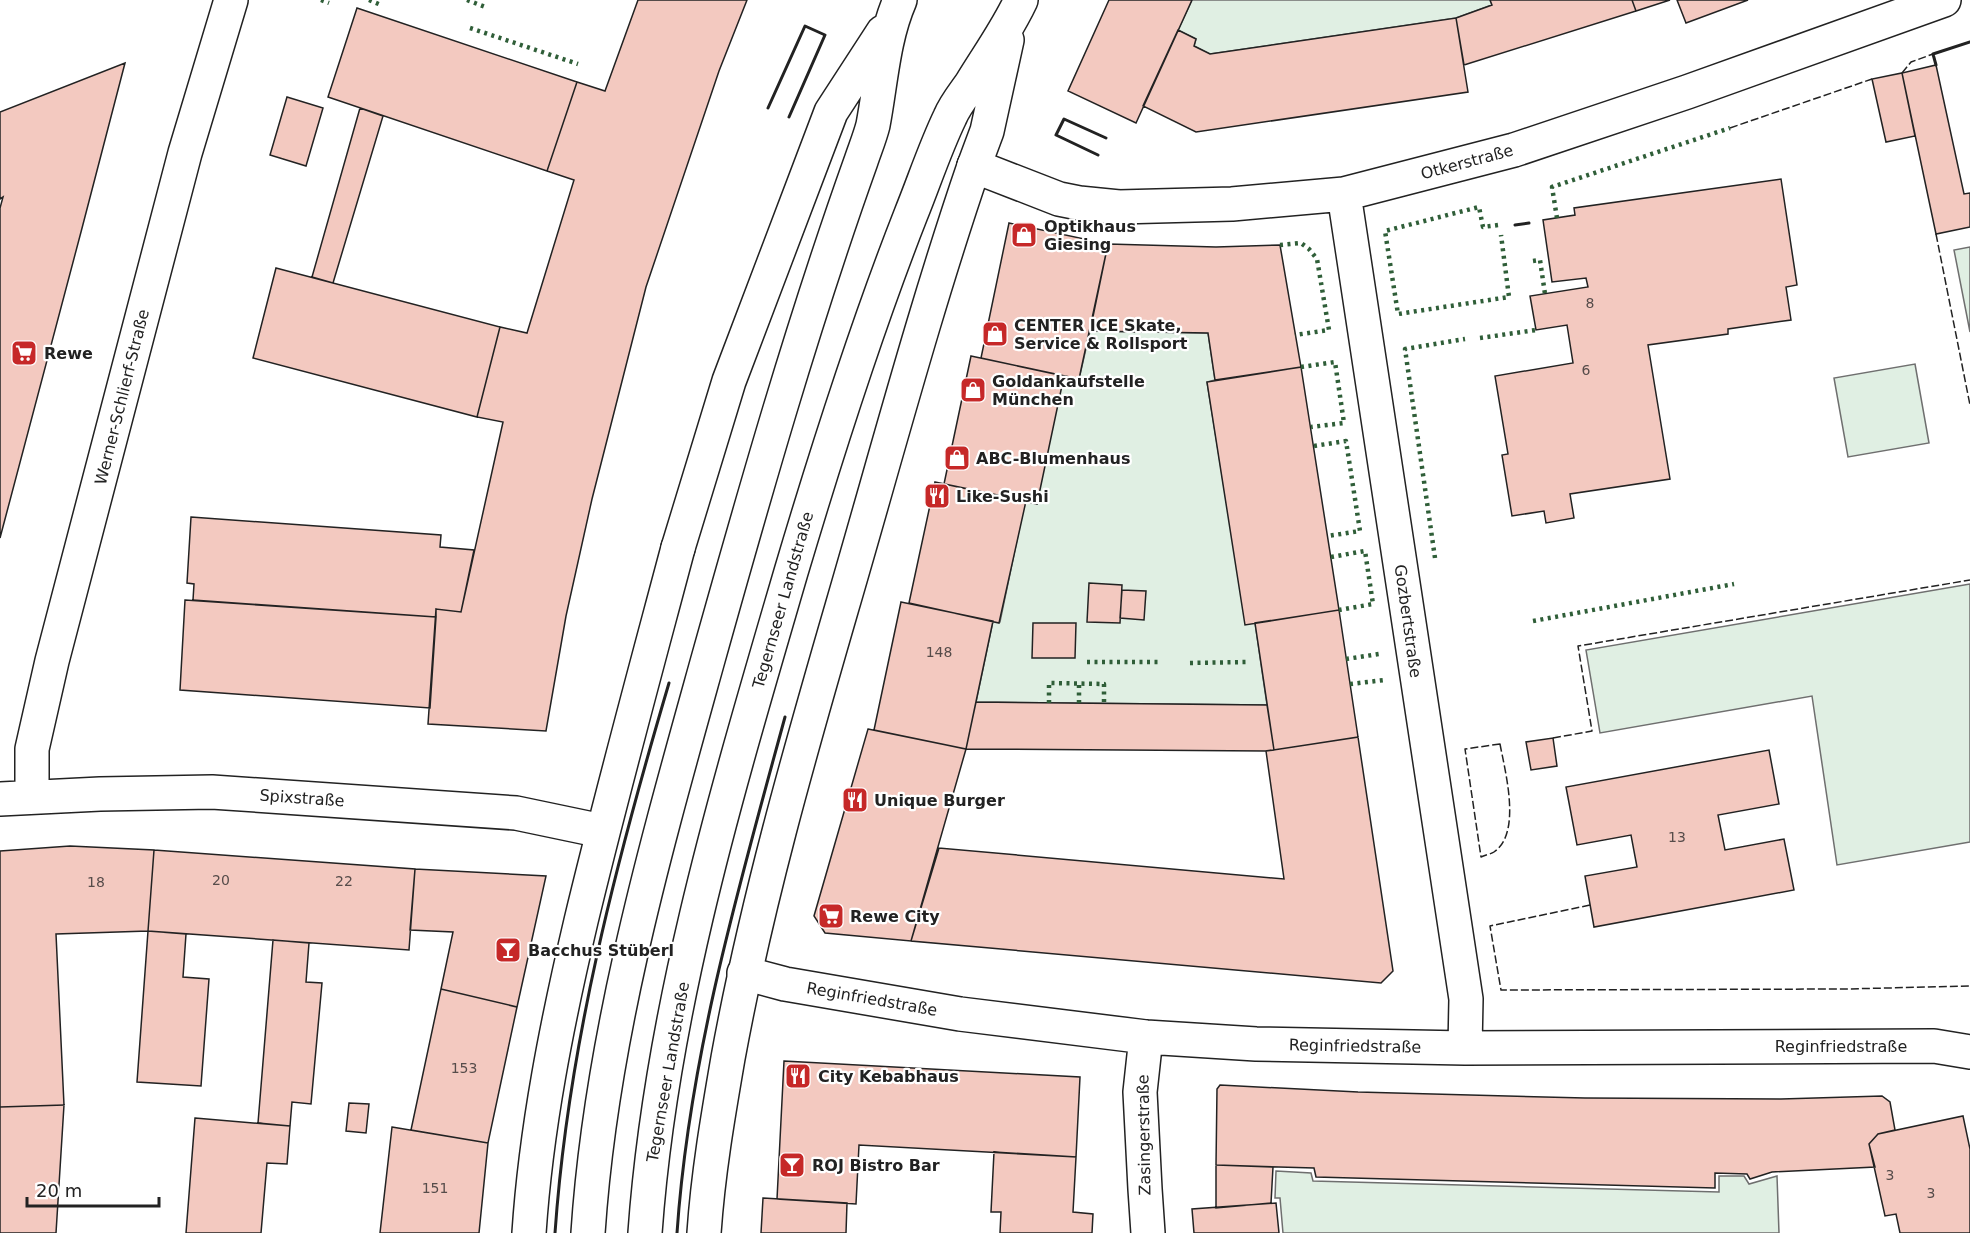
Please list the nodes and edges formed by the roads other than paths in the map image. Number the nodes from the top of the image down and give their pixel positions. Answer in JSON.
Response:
{"nodes":[{"id":1,"x":231,"y":0,"type":"edge"},
{"id":2,"x":1944,"y":0,"type":"edge"},
{"id":3,"x":896,"y":10,"type":"edge"},
{"id":4,"x":1016,"y":11,"type":"edge"},
{"id":5,"x":974,"y":166,"type":"junction"},
{"id":6,"x":1344,"y":194,"type":"junction"},
{"id":7,"x":32,"y":797,"type":"junction"},
{"id":8,"x":0,"y":799,"type":"edge"},
{"id":9,"x":602,"y":831,"type":"junction"},
{"id":10,"x":744,"y":973,"type":"junction"},
{"id":11,"x":1146,"y":1037,"type":"junction"},
{"id":12,"x":1465,"y":1048,"type":"junction"},
{"id":13,"x":1970,"y":1052,"type":"edge"},
{"id":14,"x":528,"y":1233,"type":"edge"},
{"id":15,"x":588,"y":1233,"type":"edge"},
{"id":16,"x":645,"y":1233,"type":"edge"},
{"id":17,"x":704,"y":1233,"type":"edge"},
{"id":18,"x":1149,"y":1233,"type":"edge"}],
"edges":[{"from":1,"to":7,"type":"main road","name":"Werner-Schlierf-Straße"},
{"from":2,"to":6,"type":"main road","name":"Otkerstraße"},
{"from":3,"to":9,"type":"main road"},
{"from":3,"to":15,"type":"main road"},
{"from":4,"to":5,"type":"main road"},
{"from":4,"to":16,"type":"main road","name":"Tegernseer Landstraße"},
{"from":5,"to":6,"type":"main road","name":"Otkerstraße"},
{"from":5,"to":10,"type":"main road"},
{"from":6,"to":12,"type":"main road","name":"Gozbertstraße"},
{"from":7,"to":8,"type":"main road","name":"Spixstraße"},
{"from":7,"to":9,"type":"main road","name":"Spixstraße"},
{"from":9,"to":14,"type":"main road"},
{"from":10,"to":11,"type":"main road","name":"Reginfriedstraße"},
{"from":10,"to":17,"type":"main road"},
{"from":11,"to":12,"type":"main road","name":"Reginfriedstraße"},
{"from":11,"to":18,"type":"main road","name":"Zasingerstraße"},
{"from":12,"to":13,"type":"main road","name":"Reginfriedstraße"}]}
